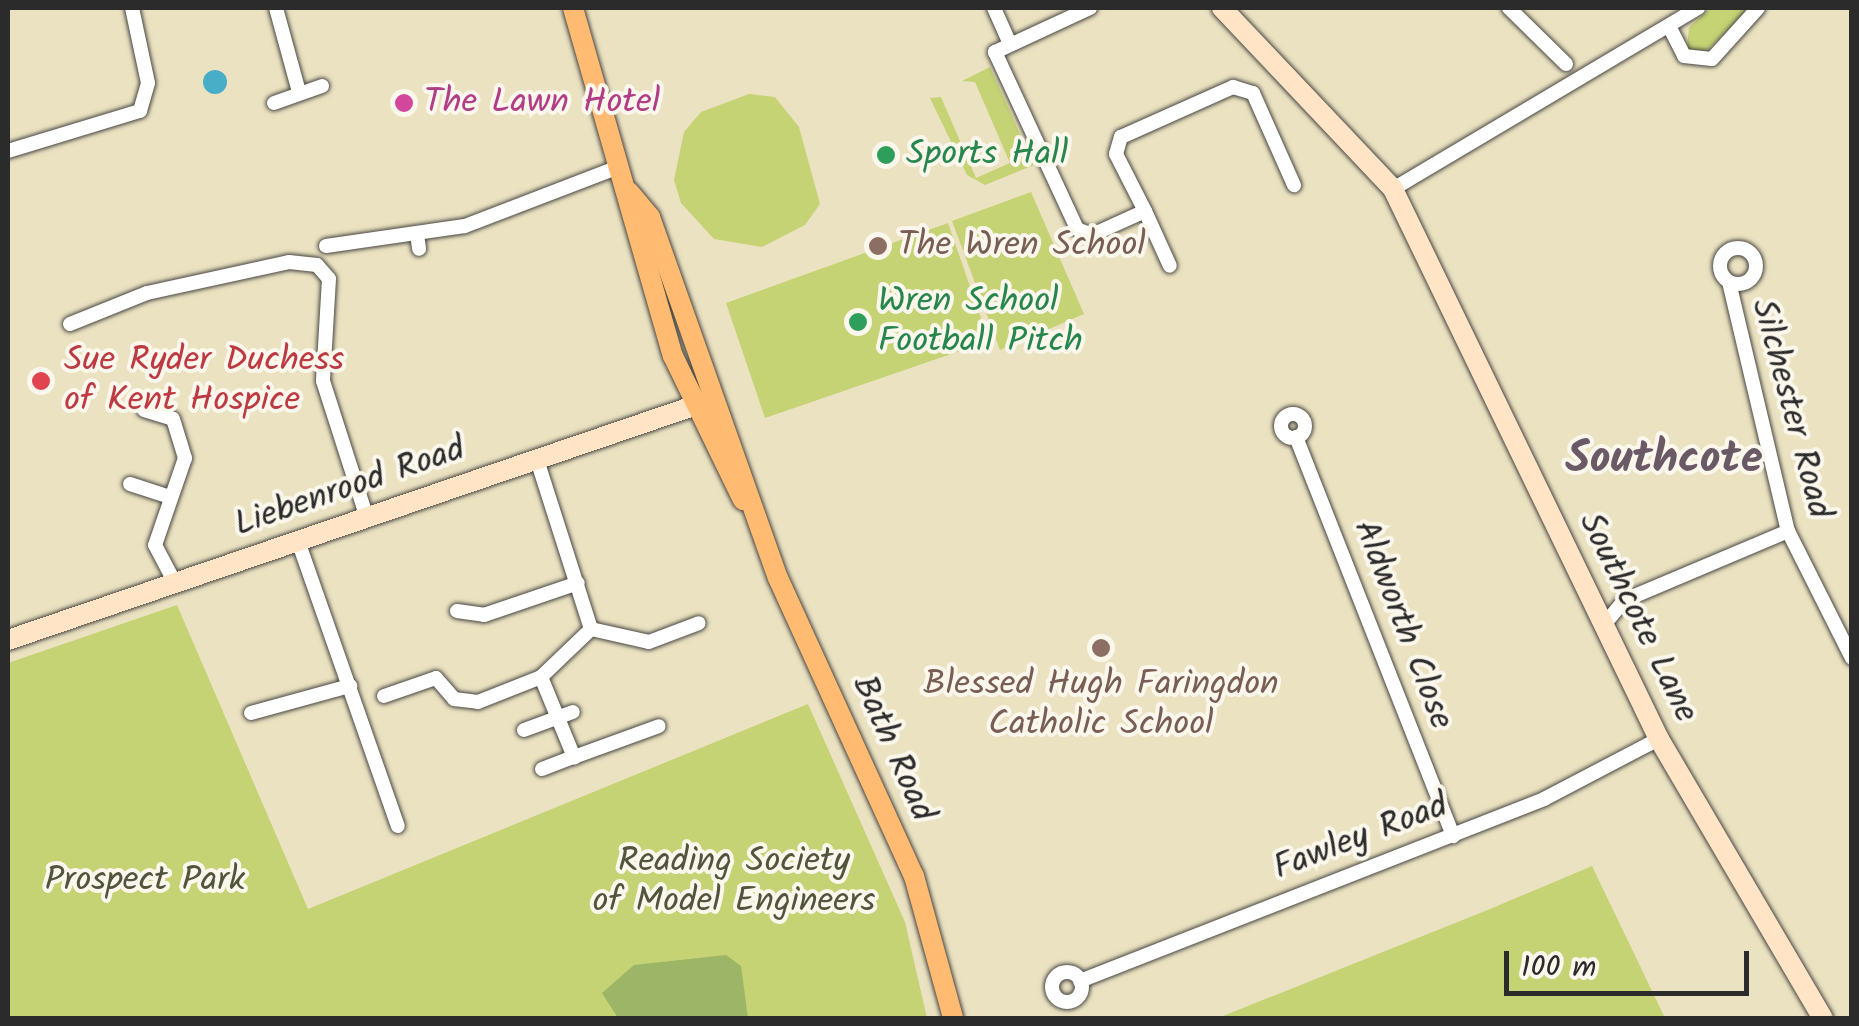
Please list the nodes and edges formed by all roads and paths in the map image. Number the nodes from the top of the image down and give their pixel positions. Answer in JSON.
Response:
{"nodes":[{"id":1,"x":132,"y":8,"type":"edge"},
{"id":2,"x":276,"y":8,"type":"edge"},
{"id":3,"x":572,"y":8,"type":"edge"},
{"id":4,"x":994,"y":8,"type":"edge"},
{"id":5,"x":1090,"y":8,"type":"edge"},
{"id":6,"x":1222,"y":8,"type":"edge"},
{"id":7,"x":1509,"y":8,"type":"edge"},
{"id":8,"x":1698,"y":8,"type":"edge"},
{"id":9,"x":1758,"y":8,"type":"edge"},
{"id":10,"x":1671,"y":30,"type":"junction"},
{"id":11,"x":1010,"y":41,"type":"junction"},
{"id":12,"x":1566,"y":64,"type":"dead end"},
{"id":13,"x":322,"y":86,"type":"dead end"},
{"id":14,"x":299,"y":92,"type":"junction"},
{"id":15,"x":274,"y":103,"type":"dead end"},
{"id":16,"x":8,"y":150,"type":"edge"},
{"id":17,"x":621,"y":166,"type":"junction"},
{"id":18,"x":1294,"y":185,"type":"dead end"},
{"id":19,"x":1393,"y":188,"type":"junction"},
{"id":20,"x":1145,"y":210,"type":"junction"},
{"id":21,"x":326,"y":246,"type":"dead end"},
{"id":22,"x":1170,"y":266,"type":"dead end"},
{"id":23,"x":1729,"y":282,"type":"dead end"},
{"id":24,"x":70,"y":324,"type":"dead end"},
{"id":25,"x":704,"y":403,"type":"junction"},
{"id":26,"x":144,"y":410,"type":"dead end"},
{"id":27,"x":1296,"y":437,"type":"dead end"},
{"id":28,"x":537,"y":460,"type":"junction"},
{"id":29,"x":130,"y":484,"type":"dead end"},
{"id":30,"x":168,"y":496,"type":"junction"},
{"id":31,"x":366,"y":515,"type":"junction"},
{"id":32,"x":1788,"y":531,"type":"junction"},
{"id":33,"x":298,"y":541,"type":"junction"},
{"id":34,"x":174,"y":581,"type":"junction"},
{"id":35,"x":578,"y":583,"type":"junction"},
{"id":36,"x":457,"y":611,"type":"dead end"},
{"id":37,"x":699,"y":623,"type":"dead end"},
{"id":38,"x":1602,"y":626,"type":"junction"},
{"id":39,"x":592,"y":630,"type":"junction"},
{"id":40,"x":8,"y":640,"type":"edge"},
{"id":41,"x":1852,"y":658,"type":"edge"},
{"id":42,"x":540,"y":676,"type":"junction"},
{"id":43,"x":350,"y":686,"type":"junction"},
{"id":44,"x":384,"y":696,"type":"dead end"},
{"id":45,"x":251,"y":713,"type":"dead end"},
{"id":46,"x":566,"y":714,"type":"junction"},
{"id":47,"x":658,"y":726,"type":"dead end"},
{"id":48,"x":524,"y":730,"type":"dead end"},
{"id":49,"x":1659,"y":739,"type":"junction"},
{"id":50,"x":574,"y":757,"type":"junction"},
{"id":51,"x":542,"y":769,"type":"dead end"},
{"id":52,"x":398,"y":826,"type":"dead end"},
{"id":53,"x":1453,"y":836,"type":"junction"},
{"id":54,"x":1080,"y":981,"type":"dead end"},
{"id":55,"x":953,"y":1018,"type":"edge"},
{"id":56,"x":1822,"y":1018,"type":"edge"}],
"edges":[{"from":1,"to":16,"type":"street"},
{"from":2,"to":14,"type":"street"},
{"from":3,"to":17,"type":"main road","name":"Bath Road"},
{"from":4,"to":11,"type":"street"},
{"from":5,"to":11,"type":"street"},
{"from":6,"to":19,"type":"street","name":"Southcote Lane"},
{"from":7,"to":12,"type":"street"},
{"from":8,"to":10,"type":"street"},
{"from":9,"to":10,"type":"street"},
{"from":10,"to":19,"type":"street"},
{"from":11,"to":20,"type":"street"},
{"from":13,"to":14,"type":"street"},
{"from":14,"to":15,"type":"street"},
{"from":17,"to":21,"type":"street"},
{"from":17,"to":25,"type":"main road","name":"Bath Road"},
{"from":18,"to":20,"type":"street"},
{"from":19,"to":38,"type":"street","name":"Southcote Lane"},
{"from":20,"to":22,"type":"street"},
{"from":23,"to":32,"type":"street","name":"Silchester Road"},
{"from":24,"to":31,"type":"street"},
{"from":25,"to":28,"type":"street","name":"Liebenrood Road"},
{"from":25,"to":55,"type":"main road","name":"Bath Road"},
{"from":26,"to":30,"type":"street"},
{"from":27,"to":53,"type":"street","name":"Aldworth Close"},
{"from":28,"to":31,"type":"street","name":"Liebenrood Road"},
{"from":28,"to":35,"type":"street"},
{"from":29,"to":30,"type":"street"},
{"from":30,"to":34,"type":"street"},
{"from":31,"to":33,"type":"street","name":"Liebenrood Road"},
{"from":32,"to":38,"type":"street"},
{"from":32,"to":41,"type":"street","name":"Silchester Road"},
{"from":33,"to":34,"type":"street","name":"Liebenrood Road"},
{"from":33,"to":43,"type":"street"},
{"from":34,"to":40,"type":"street","name":"Liebenrood Road"},
{"from":35,"to":36,"type":"street"},
{"from":35,"to":39,"type":"street"},
{"from":37,"to":39,"type":"street"},
{"from":38,"to":49,"type":"street","name":"Southcote Lane"},
{"from":39,"to":42,"type":"street"},
{"from":42,"to":44,"type":"street"},
{"from":42,"to":46,"type":"street"},
{"from":43,"to":45,"type":"street"},
{"from":43,"to":52,"type":"street"},
{"from":46,"to":48,"type":"street"},
{"from":46,"to":50,"type":"street"},
{"from":47,"to":50,"type":"street"},
{"from":49,"to":53,"type":"street","name":"Fawley Road"},
{"from":49,"to":56,"type":"street","name":"Southcote Lane"},
{"from":50,"to":51,"type":"street"},
{"from":53,"to":54,"type":"street","name":"Fawley Road"}]}
